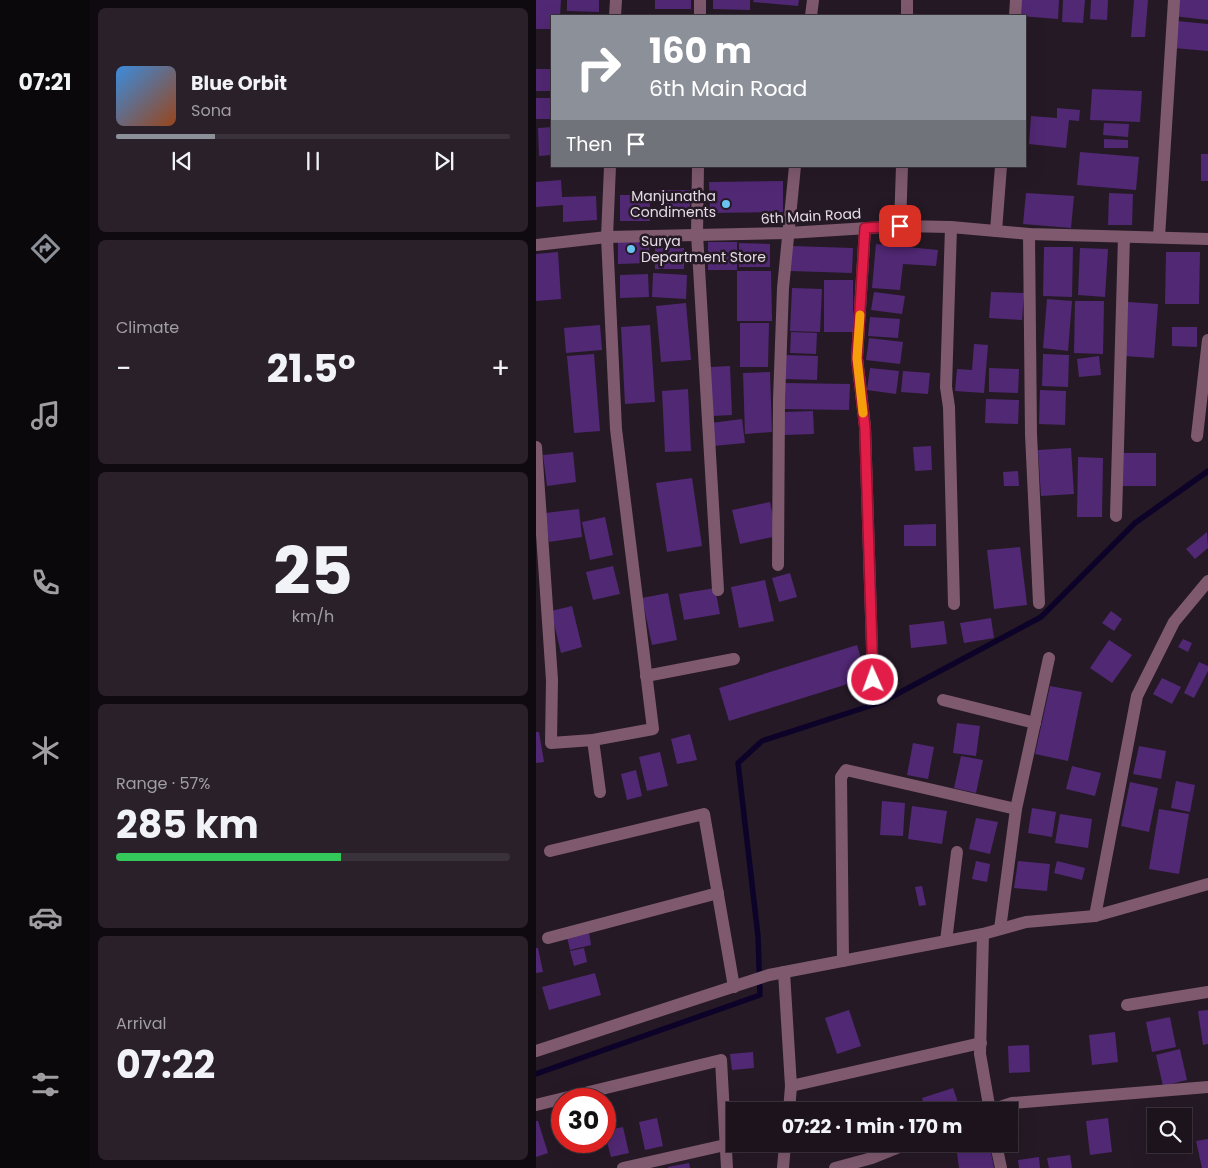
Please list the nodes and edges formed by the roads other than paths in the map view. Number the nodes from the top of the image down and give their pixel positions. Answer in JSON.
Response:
{"nodes":[{"id":1,"x":616,"y":0,"type":"edge"},
{"id":2,"x":700,"y":0,"type":"edge"},
{"id":3,"x":813,"y":0,"type":"edge"},
{"id":4,"x":907,"y":0,"type":"edge"},
{"id":5,"x":1016,"y":0,"type":"edge"},
{"id":6,"x":1174,"y":0,"type":"edge"},
{"id":7,"x":615,"y":15,"type":"edge"},
{"id":8,"x":700,"y":15,"type":"edge"},
{"id":9,"x":811,"y":15,"type":"edge"},
{"id":10,"x":907,"y":15,"type":"edge"},
{"id":11,"x":1015,"y":15,"type":"edge"},
{"id":12,"x":610,"y":167,"type":"edge"},
{"id":13,"x":698,"y":167,"type":"edge"},
{"id":14,"x":795,"y":167,"type":"edge"},
{"id":15,"x":902,"y":167,"type":"edge"},
{"id":16,"x":1002,"y":167,"type":"edge"},
{"id":17,"x":900,"y":226,"type":"junction"},
{"id":18,"x":951,"y":227,"type":"junction"},
{"id":19,"x":865,"y":228,"type":"junction"},
{"id":20,"x":996,"y":231,"type":"junction"},
{"id":21,"x":788,"y":233,"type":"junction"},
{"id":22,"x":697,"y":234,"type":"junction"},
{"id":23,"x":1029,"y":234,"type":"junction"},
{"id":24,"x":607,"y":237,"type":"junction"},
{"id":25,"x":1159,"y":237,"type":"junction"},
{"id":26,"x":1124,"y":238,"type":"junction"},
{"id":27,"x":1208,"y":239,"type":"edge"},
{"id":28,"x":536,"y":244,"type":"edge"},
{"id":29,"x":1208,"y":340,"type":"edge"},
{"id":30,"x":1197,"y":436,"type":"dead end"},
{"id":31,"x":536,"y":447,"type":"edge"},
{"id":32,"x":1116,"y":516,"type":"dead end"},
{"id":33,"x":778,"y":565,"type":"dead end"},
{"id":34,"x":1208,"y":581,"type":"edge"},
{"id":35,"x":718,"y":590,"type":"dead end"},
{"id":36,"x":1039,"y":603,"type":"dead end"},
{"id":37,"x":954,"y":604,"type":"dead end"},
{"id":38,"x":1049,"y":658,"type":"dead end"},
{"id":39,"x":734,"y":659,"type":"dead end"},
{"id":40,"x":646,"y":676,"type":"junction"},
{"id":41,"x":873,"y":680,"type":"dead end"},
{"id":42,"x":943,"y":700,"type":"dead end"},
{"id":43,"x":1035,"y":723,"type":"junction"},
{"id":44,"x":593,"y":740,"type":"junction"},
{"id":45,"x":600,"y":792,"type":"dead end"},
{"id":46,"x":1016,"y":809,"type":"junction"},
{"id":47,"x":550,"y":851,"type":"dead end"},
{"id":48,"x":957,"y":852,"type":"dead end"},
{"id":49,"x":1208,"y":884,"type":"edge"},
{"id":50,"x":718,"y":893,"type":"junction"},
{"id":51,"x":1095,"y":916,"type":"junction"},
{"id":52,"x":1000,"y":929,"type":"junction"},
{"id":53,"x":983,"y":934,"type":"junction"},
{"id":54,"x":548,"y":938,"type":"dead end"},
{"id":55,"x":946,"y":941,"type":"junction"},
{"id":56,"x":843,"y":961,"type":"junction"},
{"id":57,"x":784,"y":972,"type":"junction"},
{"id":58,"x":734,"y":987,"type":"junction"},
{"id":59,"x":1208,"y":992,"type":"edge"},
{"id":60,"x":1128,"y":1005,"type":"dead end"},
{"id":61,"x":981,"y":1043,"type":"junction"},
{"id":62,"x":536,"y":1052,"type":"edge"},
{"id":63,"x":791,"y":1086,"type":"junction"},
{"id":64,"x":1208,"y":1087,"type":"edge"},
{"id":65,"x":790,"y":1102,"type":"edge"},
{"id":66,"x":988,"y":1102,"type":"edge"},
{"id":67,"x":1018,"y":1103,"type":"edge"},
{"id":68,"x":536,"y":1105,"type":"edge"},
{"id":69,"x":725,"y":1145,"type":"junction"},
{"id":70,"x":784,"y":1152,"type":"edge"},
{"id":71,"x":893,"y":1152,"type":"edge"},
{"id":72,"x":998,"y":1152,"type":"edge"},
{"id":73,"x":873,"y":1163,"type":"edge"},
{"id":74,"x":623,"y":1168,"type":"edge"},
{"id":75,"x":727,"y":1168,"type":"edge"},
{"id":76,"x":783,"y":1168,"type":"edge"},
{"id":77,"x":835,"y":1168,"type":"edge"},
{"id":78,"x":1001,"y":1168,"type":"edge"}],
"edges":[{"from":1,"to":7,"type":"street"},
{"from":2,"to":8,"type":"street"},
{"from":3,"to":9,"type":"street"},
{"from":4,"to":10,"type":"street"},
{"from":5,"to":11,"type":"street"},
{"from":6,"to":25,"type":"street"},
{"from":12,"to":24,"type":"street"},
{"from":13,"to":22,"type":"street"},
{"from":14,"to":21,"type":"street"},
{"from":15,"to":17,"type":"street"},
{"from":16,"to":20,"type":"street"},
{"from":17,"to":18,"type":"street","name":"6th Main Road"},
{"from":17,"to":19,"type":"street","name":"6th Main Road"},
{"from":18,"to":20,"type":"street","name":"6th Main Road"},
{"from":18,"to":37,"type":"street"},
{"from":19,"to":21,"type":"street","name":"6th Main Road"},
{"from":19,"to":41,"type":"street"},
{"from":20,"to":23,"type":"street","name":"6th Main Road"},
{"from":21,"to":22,"type":"street","name":"6th Main Road"},
{"from":21,"to":33,"type":"street"},
{"from":22,"to":24,"type":"street","name":"6th Main Road"},
{"from":22,"to":35,"type":"street"},
{"from":23,"to":26,"type":"street","name":"6th Main Road"},
{"from":23,"to":36,"type":"street"},
{"from":24,"to":28,"type":"street","name":"6th Main Road"},
{"from":24,"to":40,"type":"street"},
{"from":25,"to":26,"type":"street","name":"6th Main Road"},
{"from":25,"to":27,"type":"street","name":"6th Main Road"},
{"from":26,"to":32,"type":"street"},
{"from":29,"to":30,"type":"street"},
{"from":31,"to":44,"type":"street"},
{"from":34,"to":51,"type":"street"},
{"from":38,"to":43,"type":"street"},
{"from":39,"to":40,"type":"street"},
{"from":40,"to":44,"type":"street"},
{"from":42,"to":43,"type":"street"},
{"from":43,"to":46,"type":"street"},
{"from":44,"to":45,"type":"street"},
{"from":46,"to":52,"type":"street"},
{"from":46,"to":56,"type":"street"},
{"from":47,"to":50,"type":"street"},
{"from":48,"to":55,"type":"street"},
{"from":49,"to":51,"type":"street"},
{"from":50,"to":54,"type":"street"},
{"from":50,"to":58,"type":"street"},
{"from":51,"to":52,"type":"street"},
{"from":52,"to":53,"type":"street"},
{"from":53,"to":55,"type":"street"},
{"from":53,"to":61,"type":"street"},
{"from":55,"to":56,"type":"street"},
{"from":56,"to":57,"type":"street"},
{"from":57,"to":58,"type":"street"},
{"from":57,"to":63,"type":"street"},
{"from":58,"to":62,"type":"street"},
{"from":59,"to":60,"type":"street"},
{"from":61,"to":63,"type":"street"},
{"from":61,"to":66,"type":"street"},
{"from":63,"to":65,"type":"street"},
{"from":64,"to":67,"type":"street"},
{"from":68,"to":69,"type":"street"},
{"from":69,"to":74,"type":"street"},
{"from":69,"to":75,"type":"street"},
{"from":70,"to":76,"type":"street"},
{"from":71,"to":73,"type":"street"},
{"from":72,"to":78,"type":"street"},
{"from":73,"to":77,"type":"street"}]}
